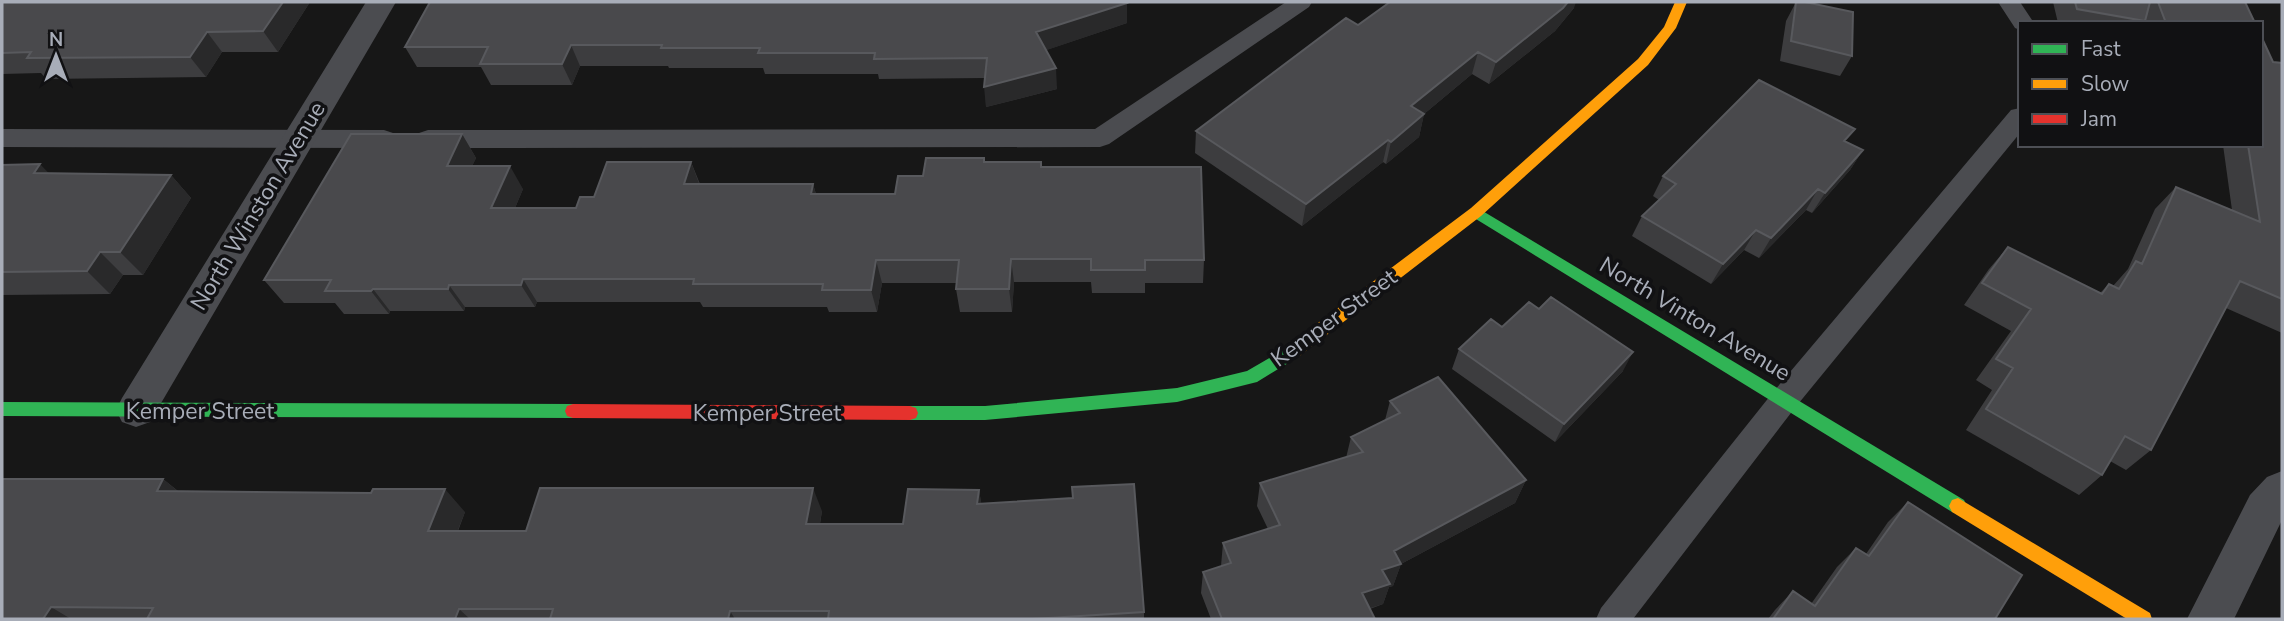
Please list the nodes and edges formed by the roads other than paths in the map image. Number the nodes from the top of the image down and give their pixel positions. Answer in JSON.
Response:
{"nodes":[{"id":1,"x":381,"y":2,"type":"edge"},
{"id":2,"x":1301,"y":2,"type":"edge"},
{"id":3,"x":1681,"y":2,"type":"edge"},
{"id":4,"x":2009,"y":2,"type":"edge"},
{"id":5,"x":2022,"y":21,"type":"edge"},
{"id":6,"x":2018,"y":118,"type":"edge"},
{"id":7,"x":2,"y":138,"type":"edge"},
{"id":8,"x":298,"y":139,"type":"junction"},
{"id":9,"x":1476,"y":212,"type":"junction"},
{"id":10,"x":1784,"y":400,"type":"junction"},
{"id":11,"x":2,"y":409,"type":"edge"},
{"id":12,"x":136,"y":411,"type":"junction"},
{"id":13,"x":2282,"y":490,"type":"edge"},
{"id":14,"x":1613,"y":619,"type":"edge"},
{"id":15,"x":2143,"y":619,"type":"edge"},
{"id":16,"x":2210,"y":619,"type":"edge"}],
"edges":[{"from":1,"to":8,"type":"street","name":"North Winston Avenue"},
{"from":2,"to":8,"type":"lane"},
{"from":3,"to":9,"type":"street"},
{"from":4,"to":5,"type":"lane"},
{"from":6,"to":10,"type":"lane"},
{"from":7,"to":8,"type":"lane"},
{"from":8,"to":12,"type":"street","name":"North Winston Avenue"},
{"from":9,"to":10,"type":"street","name":"North Vinton Avenue"},
{"from":9,"to":12,"type":"street","name":"Kemper Street"},
{"from":10,"to":14,"type":"lane"},
{"from":10,"to":15,"type":"street","name":"North Vinton Avenue"},
{"from":11,"to":12,"type":"street","name":"Kemper Street"},
{"from":13,"to":16,"type":"street"}]}
